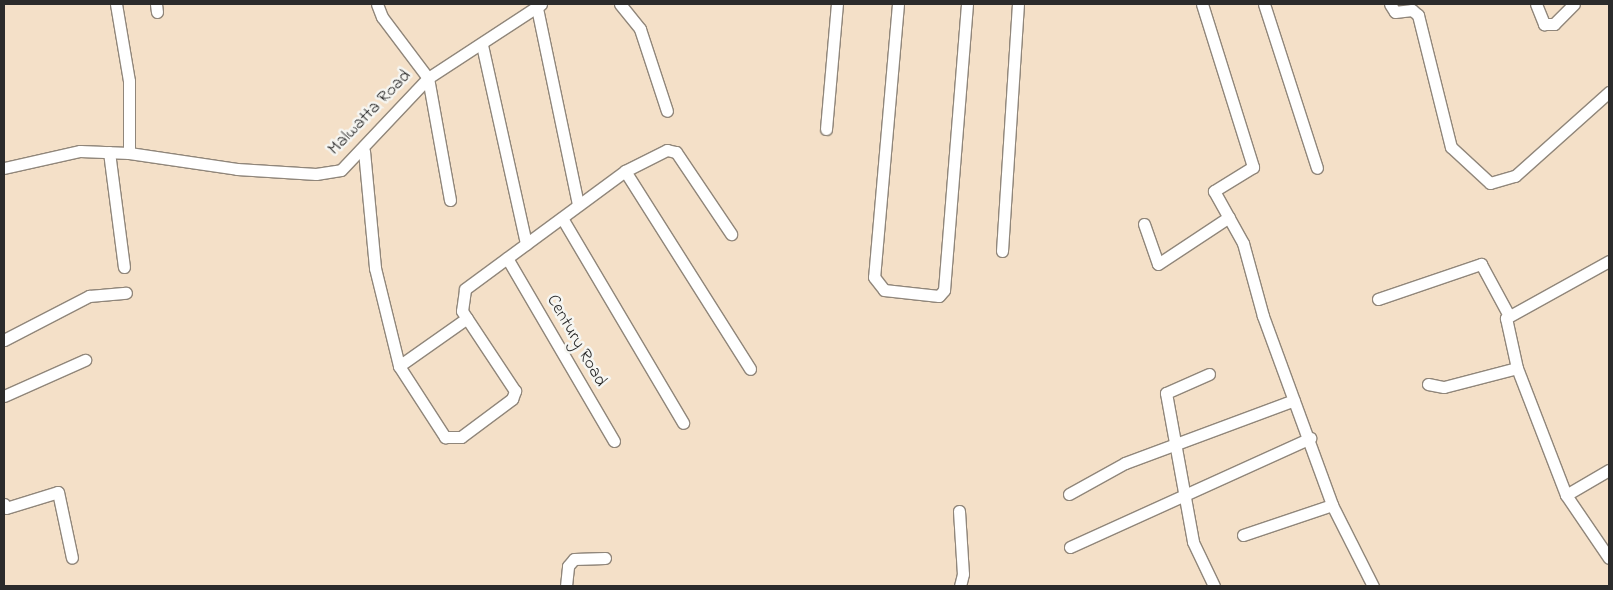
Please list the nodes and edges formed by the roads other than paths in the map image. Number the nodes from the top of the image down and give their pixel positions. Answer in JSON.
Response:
{"nodes":[{"id":1,"x":116,"y":4,"type":"edge"},
{"id":2,"x":377,"y":4,"type":"edge"},
{"id":3,"x":620,"y":4,"type":"edge"},
{"id":4,"x":837,"y":4,"type":"edge"},
{"id":5,"x":898,"y":4,"type":"edge"},
{"id":6,"x":967,"y":4,"type":"edge"},
{"id":7,"x":1018,"y":4,"type":"edge"},
{"id":8,"x":1202,"y":4,"type":"edge"},
{"id":9,"x":1264,"y":4,"type":"edge"},
{"id":10,"x":1390,"y":4,"type":"edge"},
{"id":11,"x":1536,"y":4,"type":"edge"},
{"id":12,"x":1574,"y":4,"type":"edge"},
{"id":13,"x":539,"y":6,"type":"edge"},
{"id":14,"x":482,"y":45,"type":"junction"},
{"id":15,"x":428,"y":78,"type":"junction"},
{"id":16,"x":1609,"y":92,"type":"edge"},
{"id":17,"x":667,"y":111,"type":"dead end"},
{"id":18,"x":826,"y":129,"type":"dead end"},
{"id":19,"x":364,"y":151,"type":"junction"},
{"id":20,"x":109,"y":152,"type":"junction"},
{"id":21,"x":129,"y":153,"type":"junction"},
{"id":22,"x":4,"y":168,"type":"edge"},
{"id":23,"x":1317,"y":168,"type":"dead end"},
{"id":24,"x":625,"y":170,"type":"junction"},
{"id":25,"x":450,"y":200,"type":"dead end"},
{"id":26,"x":578,"y":206,"type":"junction"},
{"id":27,"x":562,"y":218,"type":"junction"},
{"id":28,"x":1229,"y":218,"type":"junction"},
{"id":29,"x":1144,"y":224,"type":"dead end"},
{"id":30,"x":732,"y":234,"type":"dead end"},
{"id":31,"x":526,"y":244,"type":"junction"},
{"id":32,"x":1002,"y":251,"type":"dead end"},
{"id":33,"x":507,"y":258,"type":"junction"},
{"id":34,"x":1609,"y":261,"type":"edge"},
{"id":35,"x":124,"y":266,"type":"dead end"},
{"id":36,"x":126,"y":293,"type":"dead end"},
{"id":37,"x":1378,"y":300,"type":"dead end"},
{"id":38,"x":1508,"y":314,"type":"junction"},
{"id":39,"x":467,"y":318,"type":"junction"},
{"id":40,"x":4,"y":340,"type":"edge"},
{"id":41,"x":85,"y":360,"type":"dead end"},
{"id":42,"x":398,"y":366,"type":"junction"},
{"id":43,"x":1517,"y":368,"type":"junction"},
{"id":44,"x":750,"y":369,"type":"dead end"},
{"id":45,"x":1209,"y":374,"type":"dead end"},
{"id":46,"x":1428,"y":384,"type":"dead end"},
{"id":47,"x":4,"y":396,"type":"edge"},
{"id":48,"x":1294,"y":400,"type":"junction"},
{"id":49,"x":683,"y":423,"type":"dead end"},
{"id":50,"x":1310,"y":438,"type":"junction"},
{"id":51,"x":614,"y":441,"type":"dead end"},
{"id":52,"x":1175,"y":446,"type":"junction"},
{"id":53,"x":1609,"y":470,"type":"edge"},
{"id":54,"x":1069,"y":494,"type":"dead end"},
{"id":55,"x":1566,"y":495,"type":"junction"},
{"id":56,"x":1182,"y":498,"type":"junction"},
{"id":57,"x":4,"y":504,"type":"edge"},
{"id":58,"x":1332,"y":505,"type":"junction"},
{"id":59,"x":959,"y":511,"type":"dead end"},
{"id":60,"x":1243,"y":535,"type":"dead end"},
{"id":61,"x":1070,"y":547,"type":"dead end"},
{"id":62,"x":72,"y":558,"type":"dead end"},
{"id":63,"x":605,"y":558,"type":"dead end"},
{"id":64,"x":1609,"y":558,"type":"edge"},
{"id":65,"x":566,"y":586,"type":"edge"},
{"id":66,"x":960,"y":586,"type":"edge"},
{"id":67,"x":1214,"y":586,"type":"edge"},
{"id":68,"x":1373,"y":586,"type":"edge"}],
"edges":[{"from":1,"to":21,"type":"street"},
{"from":2,"to":15,"type":"street","name":"Malwatta Road"},
{"from":3,"to":17,"type":"street"},
{"from":4,"to":18,"type":"street"},
{"from":5,"to":6,"type":"street"},
{"from":7,"to":32,"type":"street"},
{"from":8,"to":28,"type":"street"},
{"from":9,"to":23,"type":"street"},
{"from":10,"to":16,"type":"street"},
{"from":11,"to":12,"type":"street"},
{"from":13,"to":14,"type":"street"},
{"from":13,"to":26,"type":"street"},
{"from":14,"to":15,"type":"street"},
{"from":14,"to":31,"type":"street"},
{"from":15,"to":19,"type":"street","name":"Malwatta Road"},
{"from":15,"to":25,"type":"street"},
{"from":19,"to":21,"type":"street","name":"Malwatta Road"},
{"from":19,"to":42,"type":"street"},
{"from":20,"to":21,"type":"street","name":"Malwatta Road"},
{"from":20,"to":22,"type":"street","name":"Malwatta Road"},
{"from":20,"to":35,"type":"street"},
{"from":24,"to":26,"type":"street"},
{"from":24,"to":30,"type":"street"},
{"from":24,"to":44,"type":"street"},
{"from":26,"to":27,"type":"street"},
{"from":27,"to":31,"type":"street"},
{"from":27,"to":49,"type":"street"},
{"from":28,"to":29,"type":"street"},
{"from":28,"to":48,"type":"street"},
{"from":31,"to":33,"type":"street"},
{"from":33,"to":39,"type":"street"},
{"from":33,"to":51,"type":"street","name":"Century Road"},
{"from":34,"to":38,"type":"street"},
{"from":36,"to":40,"type":"street"},
{"from":37,"to":38,"type":"street"},
{"from":38,"to":43,"type":"street"},
{"from":39,"to":42,"type":"street"},
{"from":39,"to":42,"type":"street"},
{"from":41,"to":47,"type":"street"},
{"from":43,"to":46,"type":"street"},
{"from":43,"to":55,"type":"street"},
{"from":45,"to":52,"type":"street"},
{"from":48,"to":50,"type":"street"},
{"from":48,"to":52,"type":"street"},
{"from":50,"to":56,"type":"street"},
{"from":50,"to":58,"type":"street"},
{"from":52,"to":54,"type":"street"},
{"from":52,"to":56,"type":"street"},
{"from":53,"to":55,"type":"street"},
{"from":55,"to":64,"type":"street"},
{"from":56,"to":61,"type":"street"},
{"from":56,"to":67,"type":"street"},
{"from":57,"to":62,"type":"street"},
{"from":58,"to":60,"type":"street"},
{"from":58,"to":68,"type":"street"},
{"from":59,"to":66,"type":"street"},
{"from":63,"to":65,"type":"street"}]}
